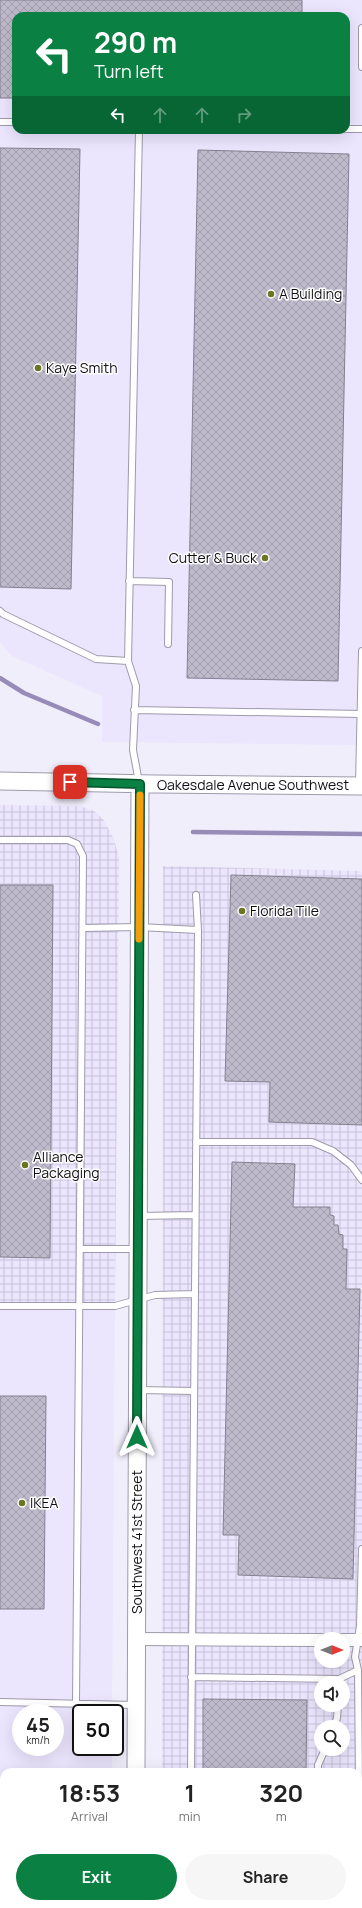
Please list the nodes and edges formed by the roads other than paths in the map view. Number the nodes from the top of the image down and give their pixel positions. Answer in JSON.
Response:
{"nodes":[{"id":1,"x":362,"y":28,"type":"edge"},
{"id":2,"x":362,"y":67,"type":"edge"},
{"id":3,"x":0,"y":122,"type":"edge"},
{"id":4,"x":12,"y":122,"type":"edge"},
{"id":5,"x":350,"y":129,"type":"edge"},
{"id":6,"x":362,"y":129,"type":"edge"},
{"id":7,"x":140,"y":134,"type":"edge"},
{"id":8,"x":129,"y":581,"type":"junction"},
{"id":9,"x":0,"y":611,"type":"edge"},
{"id":10,"x":168,"y":644,"type":"dead end"},
{"id":11,"x":362,"y":650,"type":"edge"},
{"id":12,"x":128,"y":661,"type":"junction"},
{"id":13,"x":134,"y":710,"type":"junction"},
{"id":14,"x":360,"y":714,"type":"junction"},
{"id":15,"x":0,"y":780,"type":"edge"},
{"id":16,"x":140,"y":784,"type":"junction"},
{"id":17,"x":360,"y":786,"type":"edge"},
{"id":18,"x":0,"y":840,"type":"edge"},
{"id":19,"x":196,"y":895,"type":"dead end"},
{"id":20,"x":139,"y":927,"type":"junction"},
{"id":21,"x":83,"y":928,"type":"junction"},
{"id":22,"x":198,"y":930,"type":"junction"},
{"id":23,"x":196,"y":1142,"type":"junction"},
{"id":24,"x":362,"y":1180,"type":"edge"},
{"id":25,"x":195,"y":1215,"type":"junction"},
{"id":26,"x":138,"y":1216,"type":"junction"},
{"id":27,"x":80,"y":1249,"type":"junction"},
{"id":28,"x":138,"y":1249,"type":"junction"},
{"id":29,"x":194,"y":1294,"type":"junction"},
{"id":30,"x":138,"y":1298,"type":"junction"},
{"id":31,"x":78,"y":1305,"type":"junction"},
{"id":32,"x":0,"y":1306,"type":"edge"},
{"id":33,"x":137,"y":1390,"type":"junction"},
{"id":34,"x":194,"y":1392,"type":"junction"},
{"id":35,"x":362,"y":1549,"type":"edge"},
{"id":36,"x":137,"y":1639,"type":"junction"},
{"id":37,"x":314,"y":1640,"type":"edge"},
{"id":38,"x":360,"y":1640,"type":"edge"},
{"id":39,"x":191,"y":1641,"type":"junction"},
{"id":40,"x":358,"y":1670,"type":"junction"},
{"id":41,"x":348,"y":1676,"type":"edge"},
{"id":42,"x":191,"y":1677,"type":"junction"},
{"id":43,"x":314,"y":1680,"type":"edge"},
{"id":44,"x":0,"y":1702,"type":"edge"},
{"id":45,"x":76,"y":1703,"type":"junction"},
{"id":46,"x":136,"y":1705,"type":"junction"},
{"id":47,"x":322,"y":1756,"type":"edge"},
{"id":48,"x":136,"y":1768,"type":"edge"},
{"id":49,"x":191,"y":1768,"type":"edge"},
{"id":50,"x":318,"y":1768,"type":"edge"},
{"id":51,"x":359,"y":1768,"type":"edge"}],
"edges":[{"from":1,"to":2,"type":"lane"},
{"from":3,"to":4,"type":"lane"},
{"from":5,"to":6,"type":"lane"},
{"from":7,"to":8,"type":"lane"},
{"from":8,"to":10,"type":"lane"},
{"from":8,"to":12,"type":"lane"},
{"from":9,"to":12,"type":"lane"},
{"from":11,"to":14,"type":"lane"},
{"from":12,"to":13,"type":"lane"},
{"from":13,"to":14,"type":"lane"},
{"from":13,"to":16,"type":"lane"},
{"from":14,"to":17,"type":"lane"},
{"from":15,"to":16,"type":"main road","name":"Oakesdale Avenue Southwest"},
{"from":16,"to":17,"type":"main road","name":"Oakesdale Avenue Southwest"},
{"from":16,"to":20,"type":"main road","name":"Southwest 41st Street"},
{"from":18,"to":21,"type":"lane"},
{"from":19,"to":22,"type":"lane"},
{"from":20,"to":21,"type":"lane"},
{"from":20,"to":22,"type":"lane"},
{"from":20,"to":26,"type":"main road","name":"Southwest 41st Street"},
{"from":21,"to":27,"type":"lane"},
{"from":22,"to":23,"type":"lane"},
{"from":23,"to":24,"type":"lane"},
{"from":23,"to":25,"type":"lane"},
{"from":25,"to":26,"type":"lane"},
{"from":25,"to":29,"type":"lane"},
{"from":26,"to":28,"type":"main road","name":"Southwest 41st Street"},
{"from":27,"to":28,"type":"lane"},
{"from":27,"to":31,"type":"lane"},
{"from":28,"to":30,"type":"main road","name":"Southwest 41st Street"},
{"from":29,"to":30,"type":"lane"},
{"from":29,"to":34,"type":"lane"},
{"from":30,"to":31,"type":"lane"},
{"from":30,"to":33,"type":"main road","name":"Southwest 41st Street"},
{"from":31,"to":32,"type":"lane"},
{"from":31,"to":45,"type":"lane"},
{"from":33,"to":34,"type":"lane"},
{"from":33,"to":36,"type":"main road","name":"Southwest 41st Street"},
{"from":34,"to":39,"type":"lane"},
{"from":35,"to":38,"type":"lane"},
{"from":36,"to":39,"type":"street"},
{"from":36,"to":46,"type":"main road","name":"Southwest 41st Street"},
{"from":37,"to":39,"type":"street"},
{"from":38,"to":40,"type":"lane"},
{"from":39,"to":42,"type":"lane"},
{"from":40,"to":41,"type":"lane"},
{"from":40,"to":51,"type":"lane"},
{"from":42,"to":43,"type":"lane"},
{"from":42,"to":49,"type":"lane"},
{"from":44,"to":45,"type":"lane"},
{"from":45,"to":46,"type":"lane"},
{"from":46,"to":48,"type":"main road","name":"Southwest 41st Street"},
{"from":47,"to":50,"type":"lane"}]}
